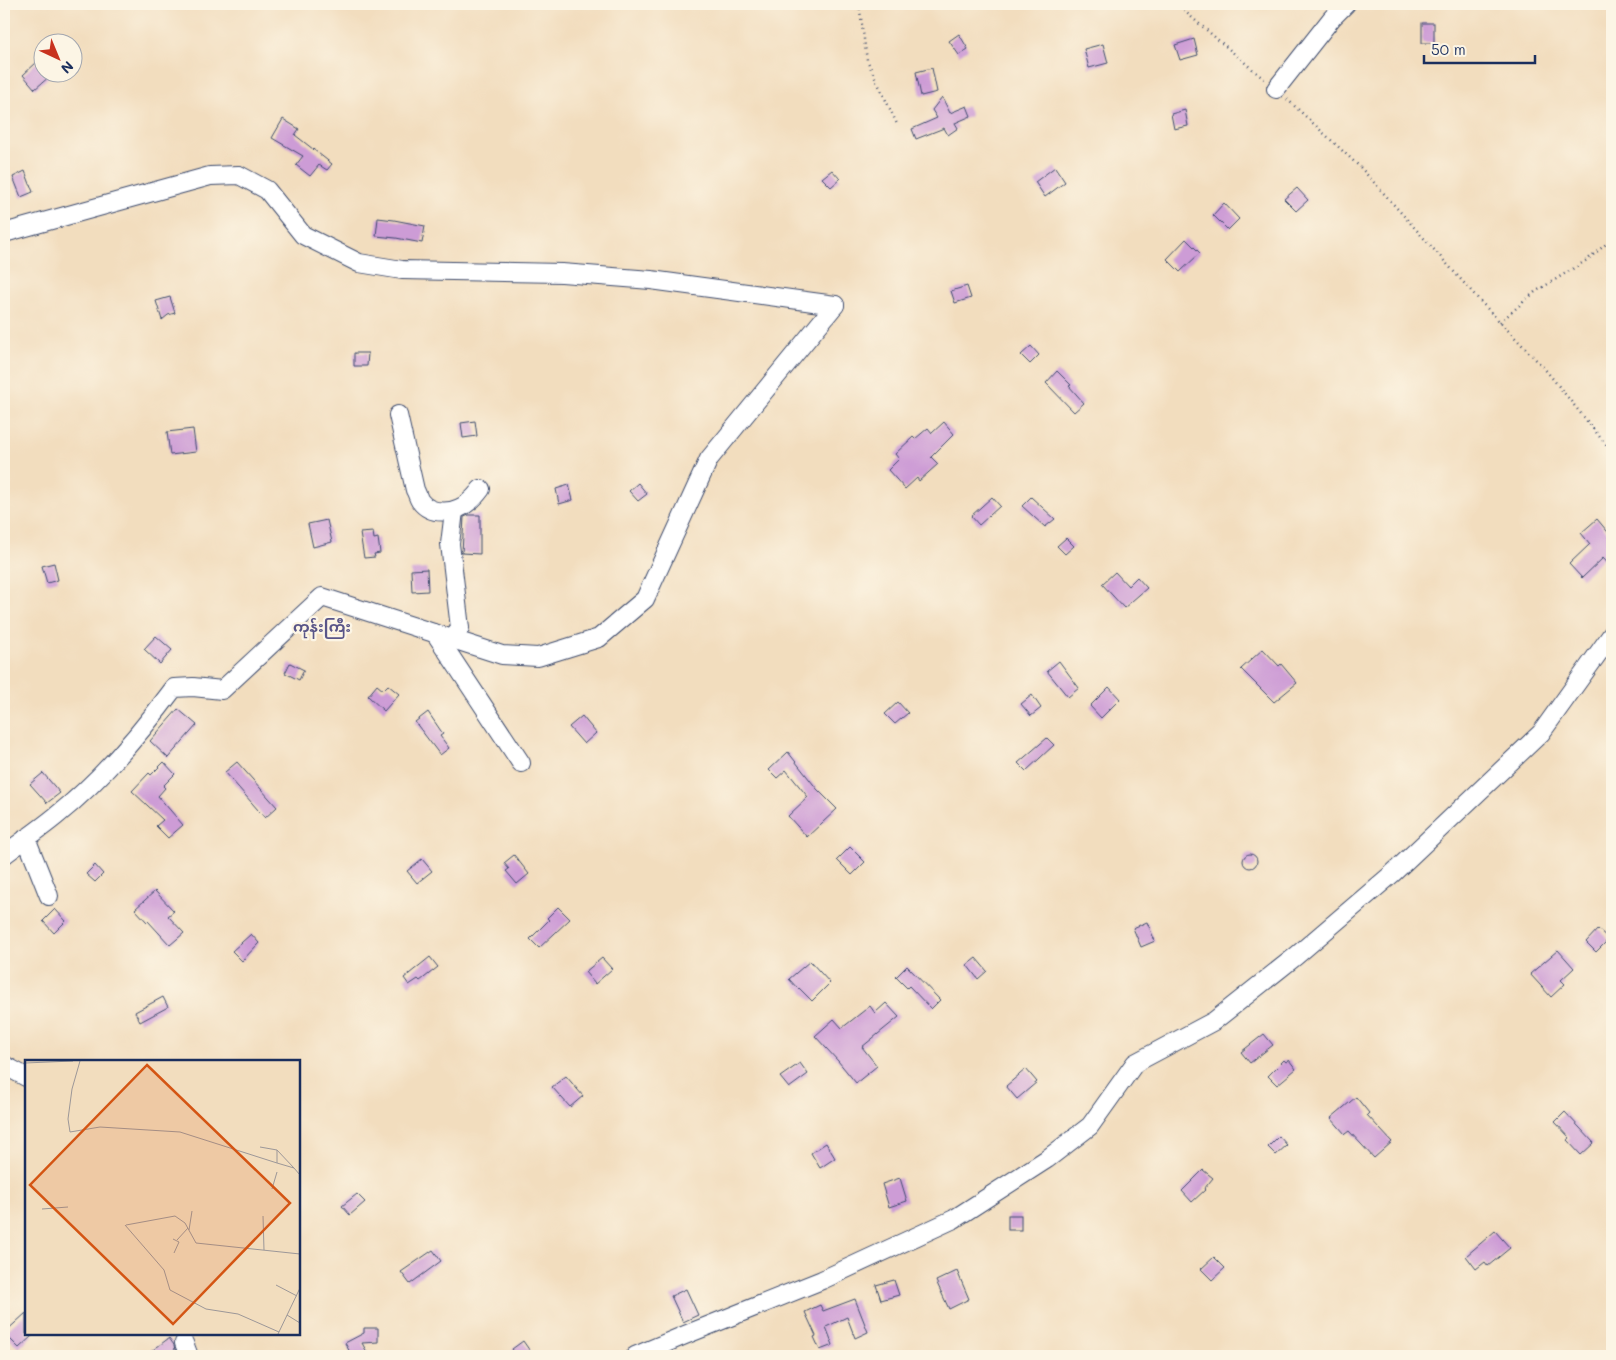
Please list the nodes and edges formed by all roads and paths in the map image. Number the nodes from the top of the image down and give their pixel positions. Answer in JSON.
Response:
{"nodes":[{"id":1,"x":859,"y":4,"type":"edge"},
{"id":2,"x":1176,"y":4,"type":"edge"},
{"id":3,"x":1346,"y":4,"type":"edge"},
{"id":4,"x":1276,"y":89,"type":"junction"},
{"id":5,"x":897,"y":124,"type":"dead end"},
{"id":6,"x":4,"y":232,"type":"edge"},
{"id":7,"x":1612,"y":239,"type":"edge"},
{"id":8,"x":1500,"y":322,"type":"junction"},
{"id":9,"x":398,"y":415,"type":"dead end"},
{"id":10,"x":1612,"y":452,"type":"edge"},
{"id":11,"x":481,"y":489,"type":"dead end"},
{"id":12,"x":454,"y":511,"type":"junction"},
{"id":13,"x":435,"y":633,"type":"junction"},
{"id":14,"x":1612,"y":634,"type":"edge"},
{"id":15,"x":453,"y":639,"type":"junction"},
{"id":16,"x":521,"y":763,"type":"dead end"},
{"id":17,"x":26,"y":838,"type":"junction"},
{"id":18,"x":4,"y":855,"type":"edge"},
{"id":19,"x":49,"y":896,"type":"dead end"},
{"id":20,"x":4,"y":1065,"type":"edge"},
{"id":21,"x":25,"y":1076,"type":"edge"},
{"id":22,"x":635,"y":1356,"type":"edge"}],
"edges":[{"from":1,"to":5,"type":"path"},
{"from":2,"to":4,"type":"path"},
{"from":3,"to":4,"type":"street"},
{"from":4,"to":8,"type":"path"},
{"from":6,"to":15,"type":"street"},
{"from":7,"to":8,"type":"path"},
{"from":8,"to":10,"type":"path"},
{"from":9,"to":12,"type":"street"},
{"from":11,"to":12,"type":"street"},
{"from":12,"to":15,"type":"street"},
{"from":13,"to":15,"type":"street"},
{"from":13,"to":16,"type":"street"},
{"from":13,"to":17,"type":"street"},
{"from":14,"to":22,"type":"street"},
{"from":17,"to":18,"type":"street"},
{"from":17,"to":19,"type":"street"},
{"from":20,"to":21,"type":"street"}]}
